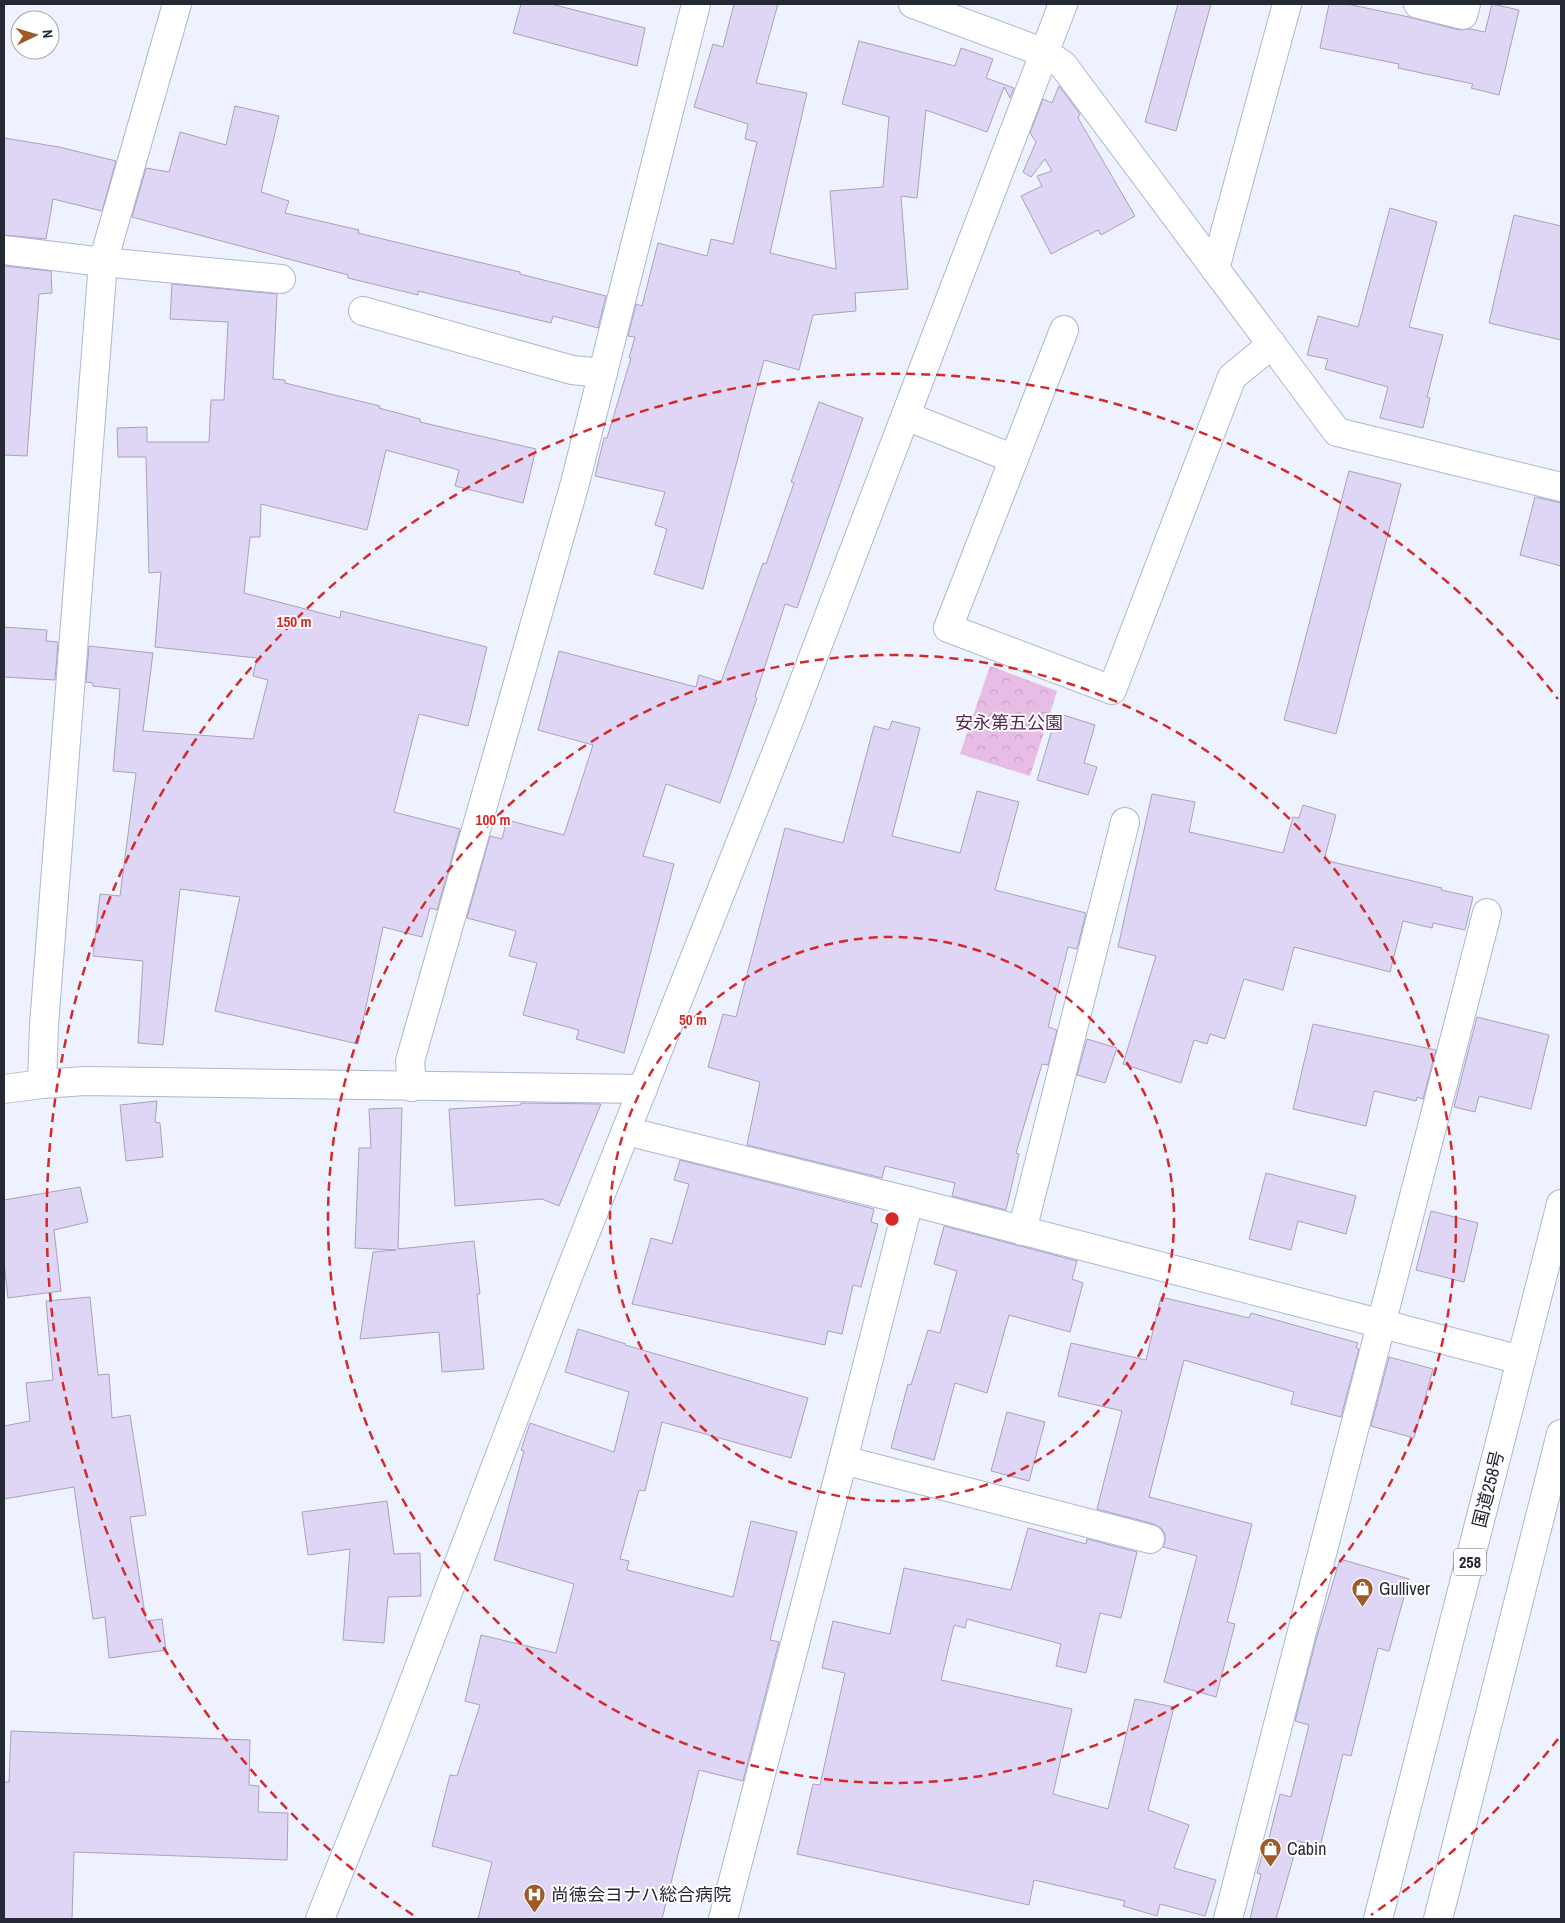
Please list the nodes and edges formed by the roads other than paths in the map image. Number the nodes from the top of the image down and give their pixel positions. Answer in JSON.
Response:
{"nodes":[{"id":1,"x":177,"y":4,"type":"edge"},
{"id":2,"x":696,"y":4,"type":"edge"},
{"id":3,"x":913,"y":4,"type":"edge"},
{"id":4,"x":1063,"y":4,"type":"edge"},
{"id":5,"x":1287,"y":4,"type":"edge"},
{"id":6,"x":1418,"y":4,"type":"edge"},
{"id":7,"x":1466,"y":4,"type":"edge"},
{"id":8,"x":1045,"y":53,"type":"junction"},
{"id":9,"x":4,"y":250,"type":"edge"},
{"id":10,"x":103,"y":262,"type":"junction"},
{"id":11,"x":1215,"y":269,"type":"junction"},
{"id":12,"x":281,"y":279,"type":"dead end"},
{"id":13,"x":362,"y":311,"type":"dead end"},
{"id":14,"x":1064,"y":330,"type":"dead end"},
{"id":15,"x":1272,"y":344,"type":"junction"},
{"id":16,"x":603,"y":373,"type":"junction"},
{"id":17,"x":906,"y":416,"type":"junction"},
{"id":18,"x":1014,"y":459,"type":"junction"},
{"id":19,"x":1561,"y":487,"type":"edge"},
{"id":20,"x":1125,"y":822,"type":"dead end"},
{"id":21,"x":1487,"y":913,"type":"dead end"},
{"id":22,"x":42,"y":1084,"type":"junction"},
{"id":23,"x":412,"y":1087,"type":"junction"},
{"id":24,"x":643,"y":1089,"type":"junction"},
{"id":25,"x":4,"y":1090,"type":"edge"},
{"id":26,"x":626,"y":1130,"type":"junction"},
{"id":27,"x":909,"y":1201,"type":"junction"},
{"id":28,"x":1561,"y":1204,"type":"edge"},
{"id":29,"x":1022,"y":1231,"type":"junction"},
{"id":30,"x":1382,"y":1324,"type":"junction"},
{"id":31,"x":1521,"y":1360,"type":"junction"},
{"id":32,"x":1561,"y":1434,"type":"edge"},
{"id":33,"x":843,"y":1460,"type":"junction"},
{"id":34,"x":1150,"y":1539,"type":"dead end"},
{"id":35,"x":320,"y":1919,"type":"edge"},
{"id":36,"x":724,"y":1919,"type":"edge"},
{"id":37,"x":1228,"y":1919,"type":"edge"},
{"id":38,"x":1378,"y":1919,"type":"edge"},
{"id":39,"x":1438,"y":1919,"type":"edge"}],
"edges":[{"from":1,"to":10,"type":"main road"},
{"from":2,"to":16,"type":"main road"},
{"from":3,"to":8,"type":"main road"},
{"from":4,"to":8,"type":"main road"},
{"from":5,"to":11,"type":"main road"},
{"from":6,"to":7,"type":"main road"},
{"from":8,"to":11,"type":"main road"},
{"from":8,"to":17,"type":"main road"},
{"from":9,"to":10,"type":"main road"},
{"from":10,"to":12,"type":"main road"},
{"from":10,"to":22,"type":"main road"},
{"from":11,"to":15,"type":"main road"},
{"from":13,"to":16,"type":"main road"},
{"from":14,"to":18,"type":"main road"},
{"from":15,"to":18,"type":"main road"},
{"from":15,"to":19,"type":"main road"},
{"from":16,"to":23,"type":"main road"},
{"from":17,"to":18,"type":"main road"},
{"from":17,"to":24,"type":"main road"},
{"from":20,"to":29,"type":"main road"},
{"from":21,"to":30,"type":"main road"},
{"from":22,"to":23,"type":"main road"},
{"from":22,"to":25,"type":"main road"},
{"from":23,"to":24,"type":"main road"},
{"from":24,"to":26,"type":"main road"},
{"from":26,"to":27,"type":"main road"},
{"from":26,"to":35,"type":"main road"},
{"from":27,"to":29,"type":"main road"},
{"from":27,"to":33,"type":"main road"},
{"from":28,"to":31,"type":"main road","name":"国道258号","number":"258"},
{"from":29,"to":30,"type":"main road"},
{"from":30,"to":31,"type":"main road"},
{"from":30,"to":37,"type":"main road"},
{"from":31,"to":38,"type":"main road","name":"国道258号","number":"258"},
{"from":32,"to":39,"type":"main road"},
{"from":33,"to":34,"type":"main road"},
{"from":33,"to":36,"type":"main road"}]}
